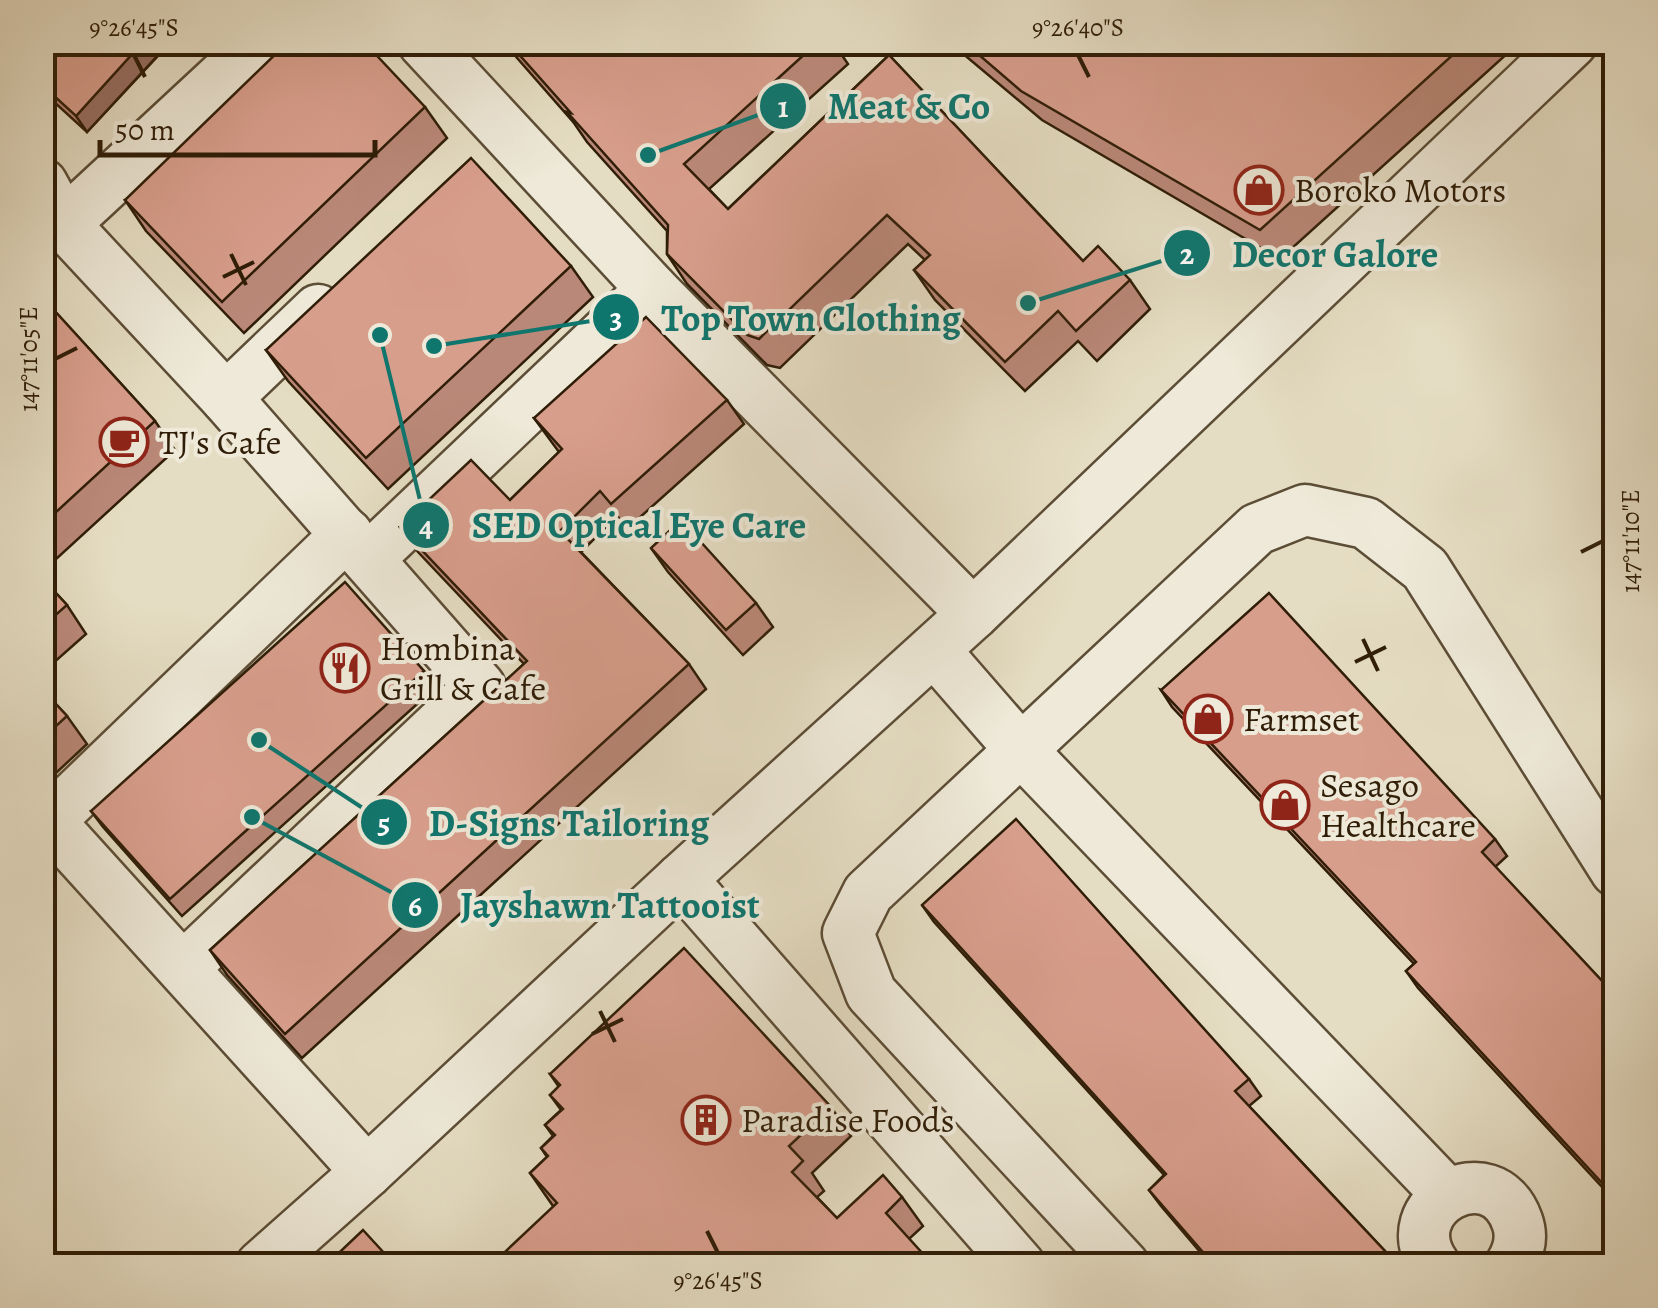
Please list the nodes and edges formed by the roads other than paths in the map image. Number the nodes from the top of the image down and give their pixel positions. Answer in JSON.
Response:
{"nodes":[{"id":1,"x":260,"y":42,"type":"edge"},
{"id":2,"x":424,"y":42,"type":"edge"},
{"id":3,"x":1572,"y":42,"type":"edge"},
{"id":4,"x":53,"y":204,"type":"edge"},
{"id":5,"x":352,"y":278,"type":"edge"},
{"id":6,"x":652,"y":289,"type":"junction"},
{"id":7,"x":226,"y":398,"type":"junction"},
{"id":8,"x":358,"y":547,"type":"junction"},
{"id":9,"x":973,"y":614,"type":"junction"},
{"id":10,"x":934,"y":650,"type":"junction"},
{"id":11,"x":1021,"y":750,"type":"junction"},
{"id":12,"x":1616,"y":871,"type":"edge"},
{"id":13,"x":682,"y":879,"type":"junction"},
{"id":14,"x":183,"y":968,"type":"junction"},
{"id":15,"x":367,"y":1172,"type":"junction"},
{"id":16,"x":1447,"y":1194,"type":"junction"},
{"id":17,"x":261,"y":1266,"type":"edge"},
{"id":18,"x":1020,"y":1266,"type":"edge"},
{"id":19,"x":1124,"y":1266,"type":"edge"},
{"id":20,"x":1435,"y":1266,"type":"edge"},
{"id":21,"x":1510,"y":1266,"type":"edge"}],
"edges":[{"from":1,"to":4,"type":"street"},
{"from":2,"to":6,"type":"street"},
{"from":3,"to":9,"type":"street"},
{"from":4,"to":7,"type":"street"},
{"from":5,"to":7,"type":"street"},
{"from":6,"to":8,"type":"street"},
{"from":6,"to":9,"type":"street"},
{"from":7,"to":8,"type":"street"},
{"from":8,"to":14,"type":"street"},
{"from":8,"to":14,"type":"street"},
{"from":9,"to":10,"type":"street"},
{"from":10,"to":11,"type":"street"},
{"from":10,"to":13,"type":"street"},
{"from":11,"to":12,"type":"street"},
{"from":11,"to":16,"type":"street"},
{"from":11,"to":19,"type":"street"},
{"from":13,"to":15,"type":"street"},
{"from":13,"to":18,"type":"street"},
{"from":14,"to":15,"type":"street"},
{"from":15,"to":17,"type":"street"},
{"from":16,"to":20,"type":"street"},
{"from":16,"to":21,"type":"street"}]}
